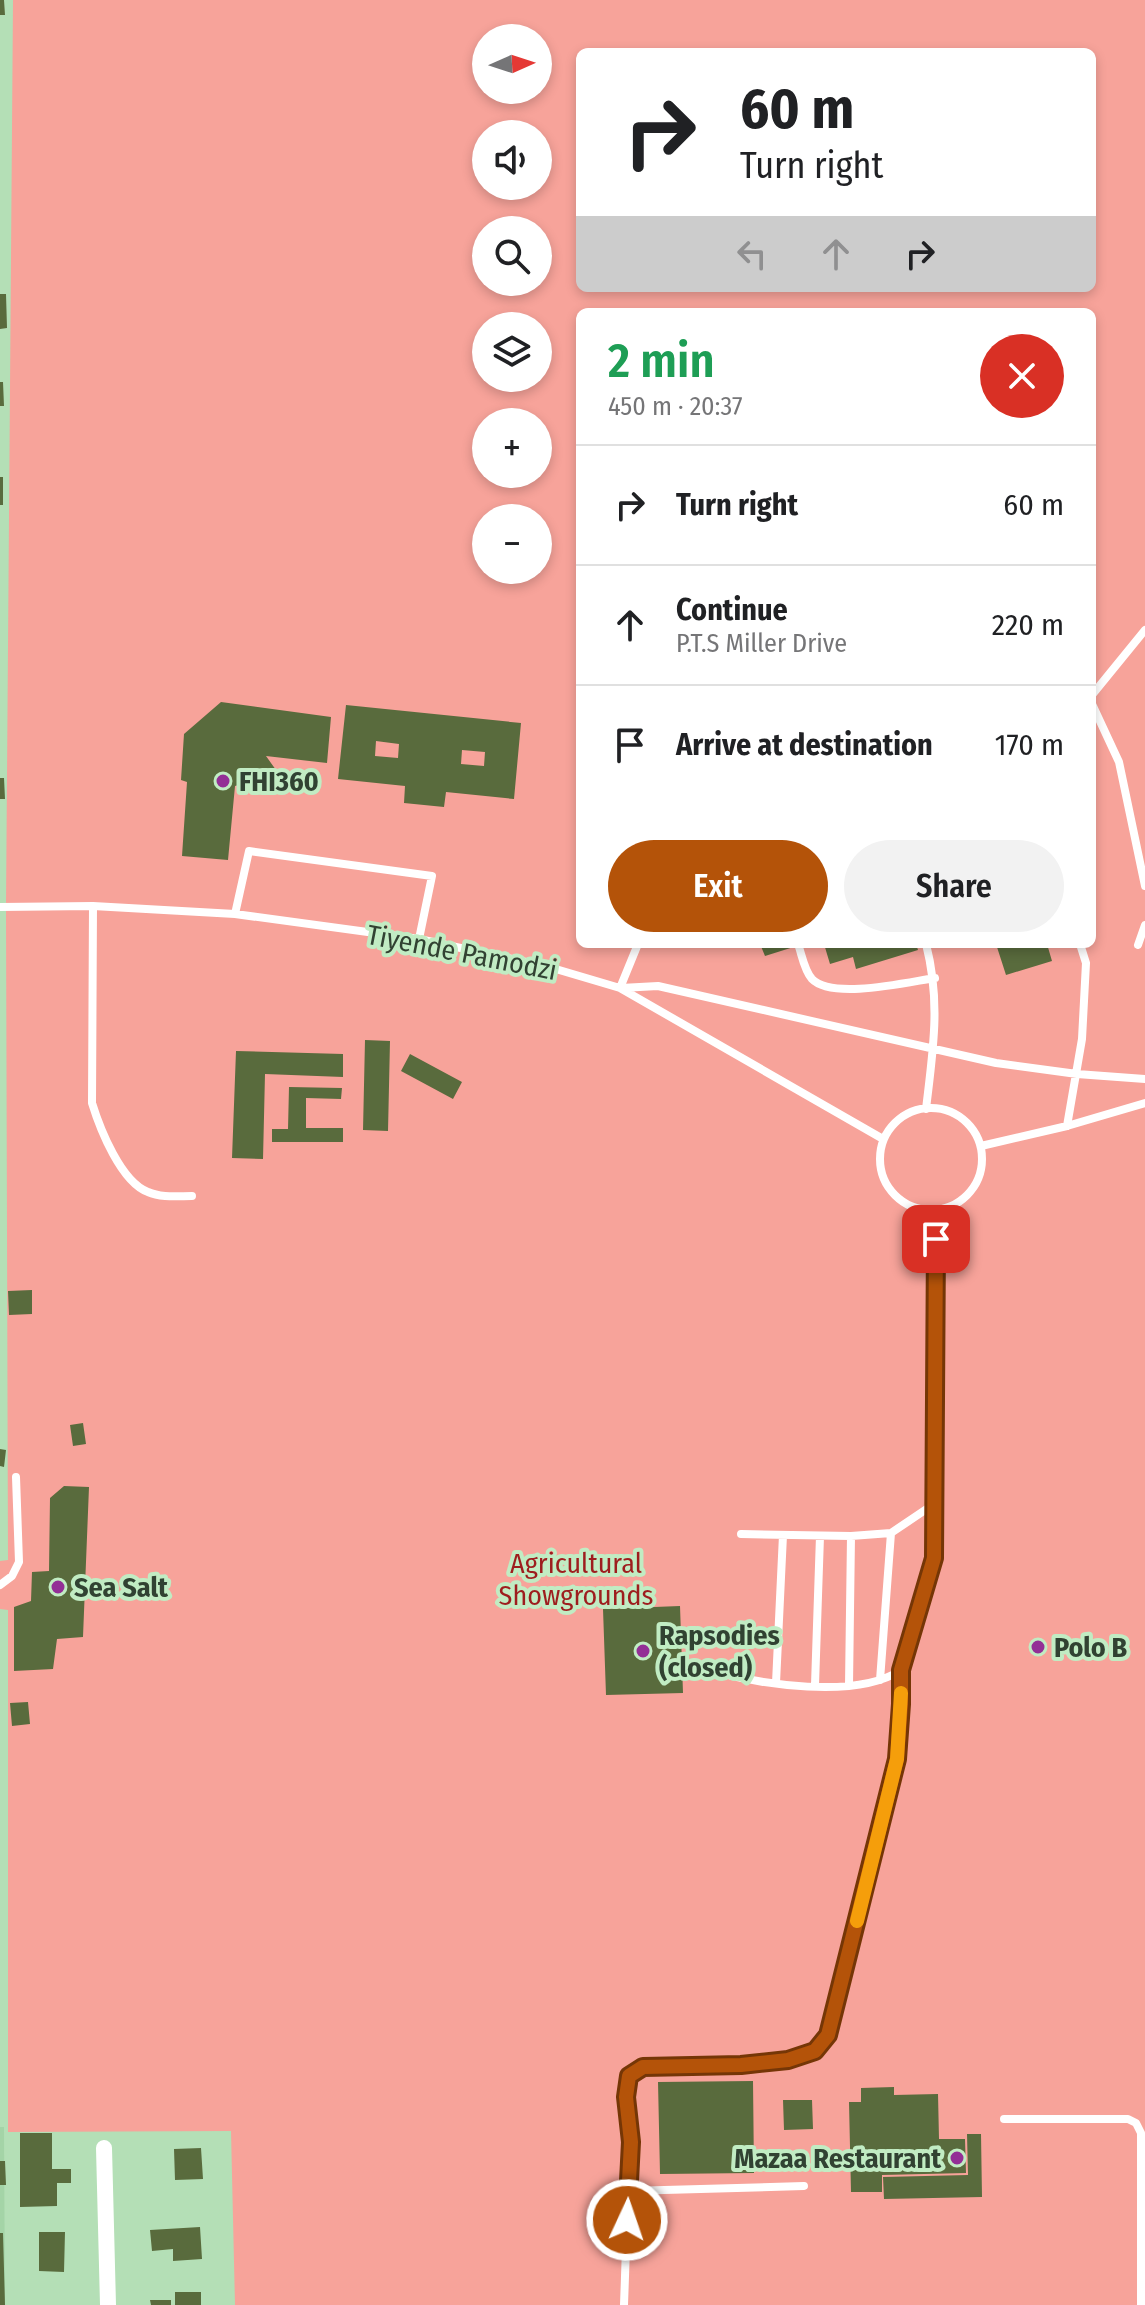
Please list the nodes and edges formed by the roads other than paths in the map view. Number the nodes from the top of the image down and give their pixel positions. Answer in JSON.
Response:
{"nodes":[{"id":1,"x":1145,"y":630,"type":"edge"},
{"id":2,"x":1096,"y":690,"type":"edge"},
{"id":3,"x":1096,"y":713,"type":"edge"},
{"id":4,"x":1145,"y":886,"type":"edge"},
{"id":5,"x":93,"y":906,"type":"junction"},
{"id":6,"x":0,"y":907,"type":"edge"},
{"id":7,"x":235,"y":914,"type":"junction"},
{"id":8,"x":1145,"y":925,"type":"edge"},
{"id":9,"x":419,"y":939,"type":"junction"},
{"id":10,"x":1138,"y":945,"type":"dead end"},
{"id":11,"x":636,"y":948,"type":"edge"},
{"id":12,"x":799,"y":948,"type":"edge"},
{"id":13,"x":927,"y":948,"type":"edge"},
{"id":14,"x":1081,"y":948,"type":"edge"},
{"id":15,"x":935,"y":978,"type":"junction"},
{"id":16,"x":620,"y":988,"type":"junction"},
{"id":17,"x":933,"y":1047,"type":"junction"},
{"id":18,"x":1077,"y":1074,"type":"junction"},
{"id":19,"x":1145,"y":1079,"type":"edge"},
{"id":20,"x":1145,"y":1103,"type":"edge"},
{"id":21,"x":926,"y":1109,"type":"junction"},
{"id":22,"x":1067,"y":1126,"type":"junction"},
{"id":23,"x":883,"y":1139,"type":"junction"},
{"id":24,"x":981,"y":1146,"type":"junction"},
{"id":25,"x":192,"y":1196,"type":"dead end"},
{"id":26,"x":936,"y":1209,"type":"junction"},
{"id":27,"x":16,"y":1477,"type":"dead end"},
{"id":28,"x":934,"y":1504,"type":"junction"},
{"id":29,"x":891,"y":1533,"type":"junction"},
{"id":30,"x":741,"y":1534,"type":"dead end"},
{"id":31,"x":783,"y":1535,"type":"junction"},
{"id":32,"x":820,"y":1536,"type":"junction"},
{"id":33,"x":851,"y":1536,"type":"junction"},
{"id":34,"x":0,"y":1585,"type":"edge"},
{"id":35,"x":901,"y":1670,"type":"junction"},
{"id":36,"x":711,"y":1671,"type":"dead end"},
{"id":37,"x":880,"y":1680,"type":"junction"},
{"id":38,"x":776,"y":1683,"type":"junction"},
{"id":39,"x":815,"y":1685,"type":"junction"},
{"id":40,"x":849,"y":1685,"type":"junction"},
{"id":41,"x":1004,"y":2119,"type":"dead end"},
{"id":42,"x":104,"y":2148,"type":"dead end"},
{"id":43,"x":804,"y":2186,"type":"dead end"},
{"id":44,"x":628,"y":2191,"type":"junction"},
{"id":45,"x":108,"y":2305,"type":"edge"},
{"id":46,"x":624,"y":2305,"type":"edge"},
{"id":47,"x":1141,"y":2305,"type":"edge"}],
"edges":[{"from":1,"to":2,"type":"lane"},
{"from":3,"to":4,"type":"lane"},
{"from":5,"to":6,"type":"lane","name":"Tiyende Pamodzi"},
{"from":5,"to":7,"type":"lane","name":"Tiyende Pamodzi"},
{"from":5,"to":25,"type":"lane"},
{"from":7,"to":9,"type":"lane","name":"Tiyende Pamodzi"},
{"from":7,"to":9,"type":"lane"},
{"from":8,"to":10,"type":"lane"},
{"from":9,"to":16,"type":"lane","name":"Tiyende Pamodzi"},
{"from":11,"to":16,"type":"lane"},
{"from":12,"to":15,"type":"lane"},
{"from":13,"to":15,"type":"lane"},
{"from":14,"to":18,"type":"lane"},
{"from":15,"to":17,"type":"lane"},
{"from":16,"to":17,"type":"lane"},
{"from":16,"to":23,"type":"lane","name":"Tiyende Pamodzi"},
{"from":17,"to":18,"type":"lane"},
{"from":17,"to":21,"type":"lane"},
{"from":18,"to":19,"type":"lane"},
{"from":18,"to":22,"type":"lane"},
{"from":20,"to":22,"type":"lane"},
{"from":21,"to":23,"type":"lane"},
{"from":21,"to":24,"type":"lane"},
{"from":22,"to":24,"type":"lane"},
{"from":23,"to":26,"type":"lane"},
{"from":24,"to":26,"type":"lane"},
{"from":26,"to":28,"type":"lane"},
{"from":27,"to":34,"type":"lane"},
{"from":28,"to":29,"type":"lane"},
{"from":28,"to":35,"type":"lane"},
{"from":29,"to":33,"type":"lane"},
{"from":29,"to":37,"type":"lane"},
{"from":30,"to":31,"type":"lane"},
{"from":31,"to":32,"type":"lane"},
{"from":31,"to":38,"type":"lane"},
{"from":32,"to":33,"type":"lane"},
{"from":32,"to":39,"type":"lane"},
{"from":33,"to":40,"type":"lane"},
{"from":35,"to":37,"type":"lane"},
{"from":35,"to":44,"type":"lane"},
{"from":36,"to":38,"type":"lane"},
{"from":37,"to":40,"type":"lane"},
{"from":38,"to":39,"type":"lane"},
{"from":39,"to":40,"type":"lane"},
{"from":41,"to":47,"type":"lane"},
{"from":42,"to":45,"type":"street"},
{"from":43,"to":44,"type":"lane"},
{"from":44,"to":46,"type":"lane"}]}
